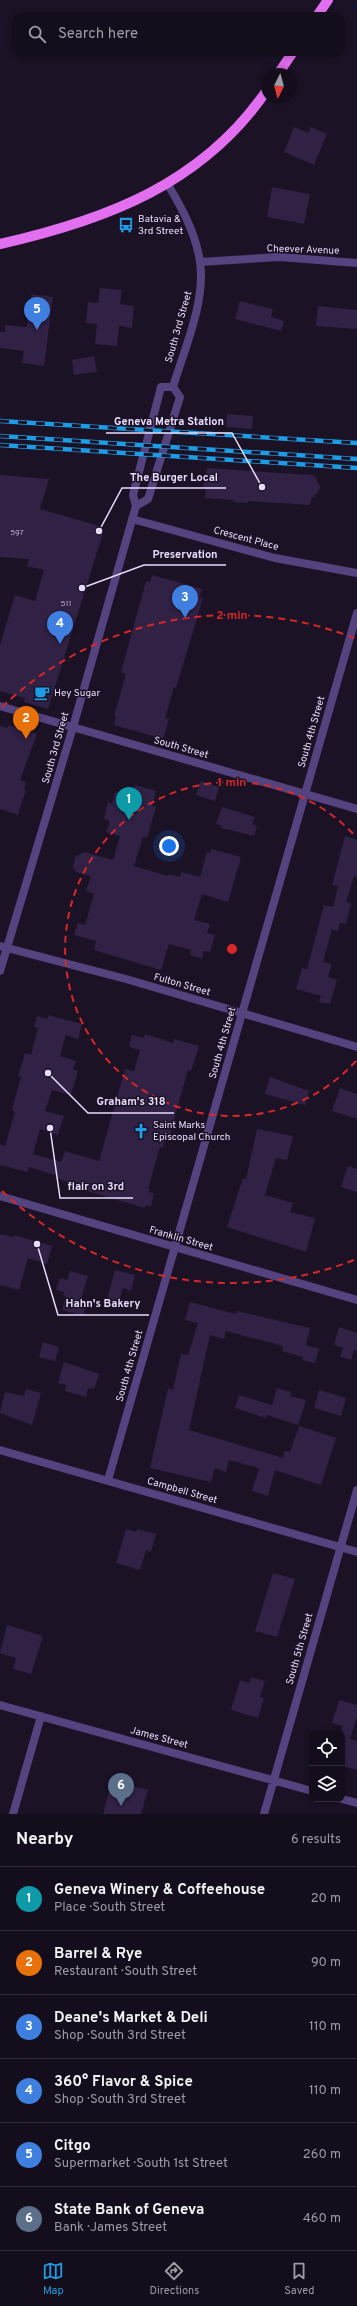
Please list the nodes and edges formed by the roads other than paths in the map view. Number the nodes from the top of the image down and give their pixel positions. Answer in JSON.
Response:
{"nodes":[{"id":1,"x":328,"y":0,"type":"edge"},
{"id":2,"x":320,"y":12,"type":"edge"},
{"id":3,"x":290,"y":56,"type":"edge"},
{"id":4,"x":282,"y":68,"type":"edge"},
{"id":5,"x":261,"y":99,"type":"edge"},
{"id":6,"x":167,"y":184,"type":"junction"},
{"id":7,"x":0,"y":244,"type":"edge"},
{"id":8,"x":200,"y":262,"type":"junction"},
{"id":9,"x":357,"y":263,"type":"edge"},
{"id":10,"x":173,"y":387,"type":"junction"},
{"id":11,"x":136,"y":506,"type":"junction"},
{"id":12,"x":132,"y":519,"type":"junction"},
{"id":13,"x":357,"y":573,"type":"edge"},
{"id":14,"x":357,"y":612,"type":"edge"},
{"id":15,"x":0,"y":706,"type":"edge"},
{"id":16,"x":73,"y":727,"type":"junction"},
{"id":17,"x":304,"y":794,"type":"junction"},
{"id":18,"x":357,"y":809,"type":"edge"},
{"id":19,"x":4,"y":947,"type":"edge"},
{"id":20,"x":0,"y":971,"type":"edge"},
{"id":21,"x":242,"y":1013,"type":"junction"},
{"id":22,"x":357,"y":1047,"type":"edge"},
{"id":23,"x":0,"y":1196,"type":"edge"},
{"id":24,"x":175,"y":1248,"type":"junction"},
{"id":25,"x":357,"y":1300,"type":"edge"},
{"id":26,"x":0,"y":1450,"type":"edge"},
{"id":27,"x":108,"y":1480,"type":"junction"},
{"id":28,"x":357,"y":1490,"type":"edge"},
{"id":29,"x":340,"y":1548,"type":"junction"},
{"id":30,"x":357,"y":1552,"type":"edge"},
{"id":31,"x":0,"y":1705,"type":"edge"},
{"id":32,"x":41,"y":1716,"type":"junction"},
{"id":33,"x":273,"y":1780,"type":"junction"},
{"id":34,"x":309,"y":1790,"type":"edge"},
{"id":35,"x":345,"y":1800,"type":"edge"},
{"id":36,"x":357,"y":1803,"type":"edge"},
{"id":37,"x":13,"y":1814,"type":"edge"},
{"id":38,"x":264,"y":1814,"type":"edge"}],
"edges":[{"from":1,"to":2,"type":"main road"},
{"from":3,"to":4,"type":"main road"},
{"from":5,"to":6,"type":"main road"},
{"from":6,"to":7,"type":"main road"},
{"from":6,"to":8,"type":"street","name":"South 3rd Street"},
{"from":8,"to":9,"type":"street","name":"Cheever Avenue"},
{"from":8,"to":10,"type":"street","name":"South 3rd Street"},
{"from":10,"to":11,"type":"street"},
{"from":10,"to":11,"type":"street","name":"South 3rd Street"},
{"from":11,"to":12,"type":"street","name":"South 3rd Street"},
{"from":12,"to":13,"type":"street","name":"Crescent Place"},
{"from":12,"to":16,"type":"street","name":"South 3rd Street"},
{"from":14,"to":17,"type":"street","name":"South 4th Street"},
{"from":15,"to":16,"type":"street","name":"South Street"},
{"from":16,"to":17,"type":"street","name":"South Street"},
{"from":16,"to":19,"type":"street","name":"South 3rd Street"},
{"from":17,"to":18,"type":"street","name":"South Street"},
{"from":17,"to":21,"type":"street","name":"South 4th Street"},
{"from":19,"to":20,"type":"street","name":"South 3rd Street"},
{"from":19,"to":21,"type":"street","name":"Fulton Street"},
{"from":21,"to":22,"type":"street","name":"Fulton Street"},
{"from":21,"to":24,"type":"street","name":"South 4th Street"},
{"from":23,"to":24,"type":"street","name":"Franklin Street"},
{"from":24,"to":25,"type":"street","name":"Franklin Street"},
{"from":24,"to":27,"type":"street","name":"South 4th Street"},
{"from":26,"to":27,"type":"street","name":"Campbell Street"},
{"from":27,"to":29,"type":"street","name":"Campbell Street"},
{"from":28,"to":29,"type":"street","name":"South 5th Street"},
{"from":29,"to":30,"type":"street","name":"Campbell Street"},
{"from":29,"to":33,"type":"street","name":"South 5th Street"},
{"from":31,"to":32,"type":"street","name":"James Street"},
{"from":32,"to":33,"type":"street","name":"James Street"},
{"from":32,"to":37,"type":"street"},
{"from":33,"to":34,"type":"street","name":"James Street"},
{"from":33,"to":38,"type":"street","name":"South 5th Street"},
{"from":35,"to":36,"type":"street"}]}
